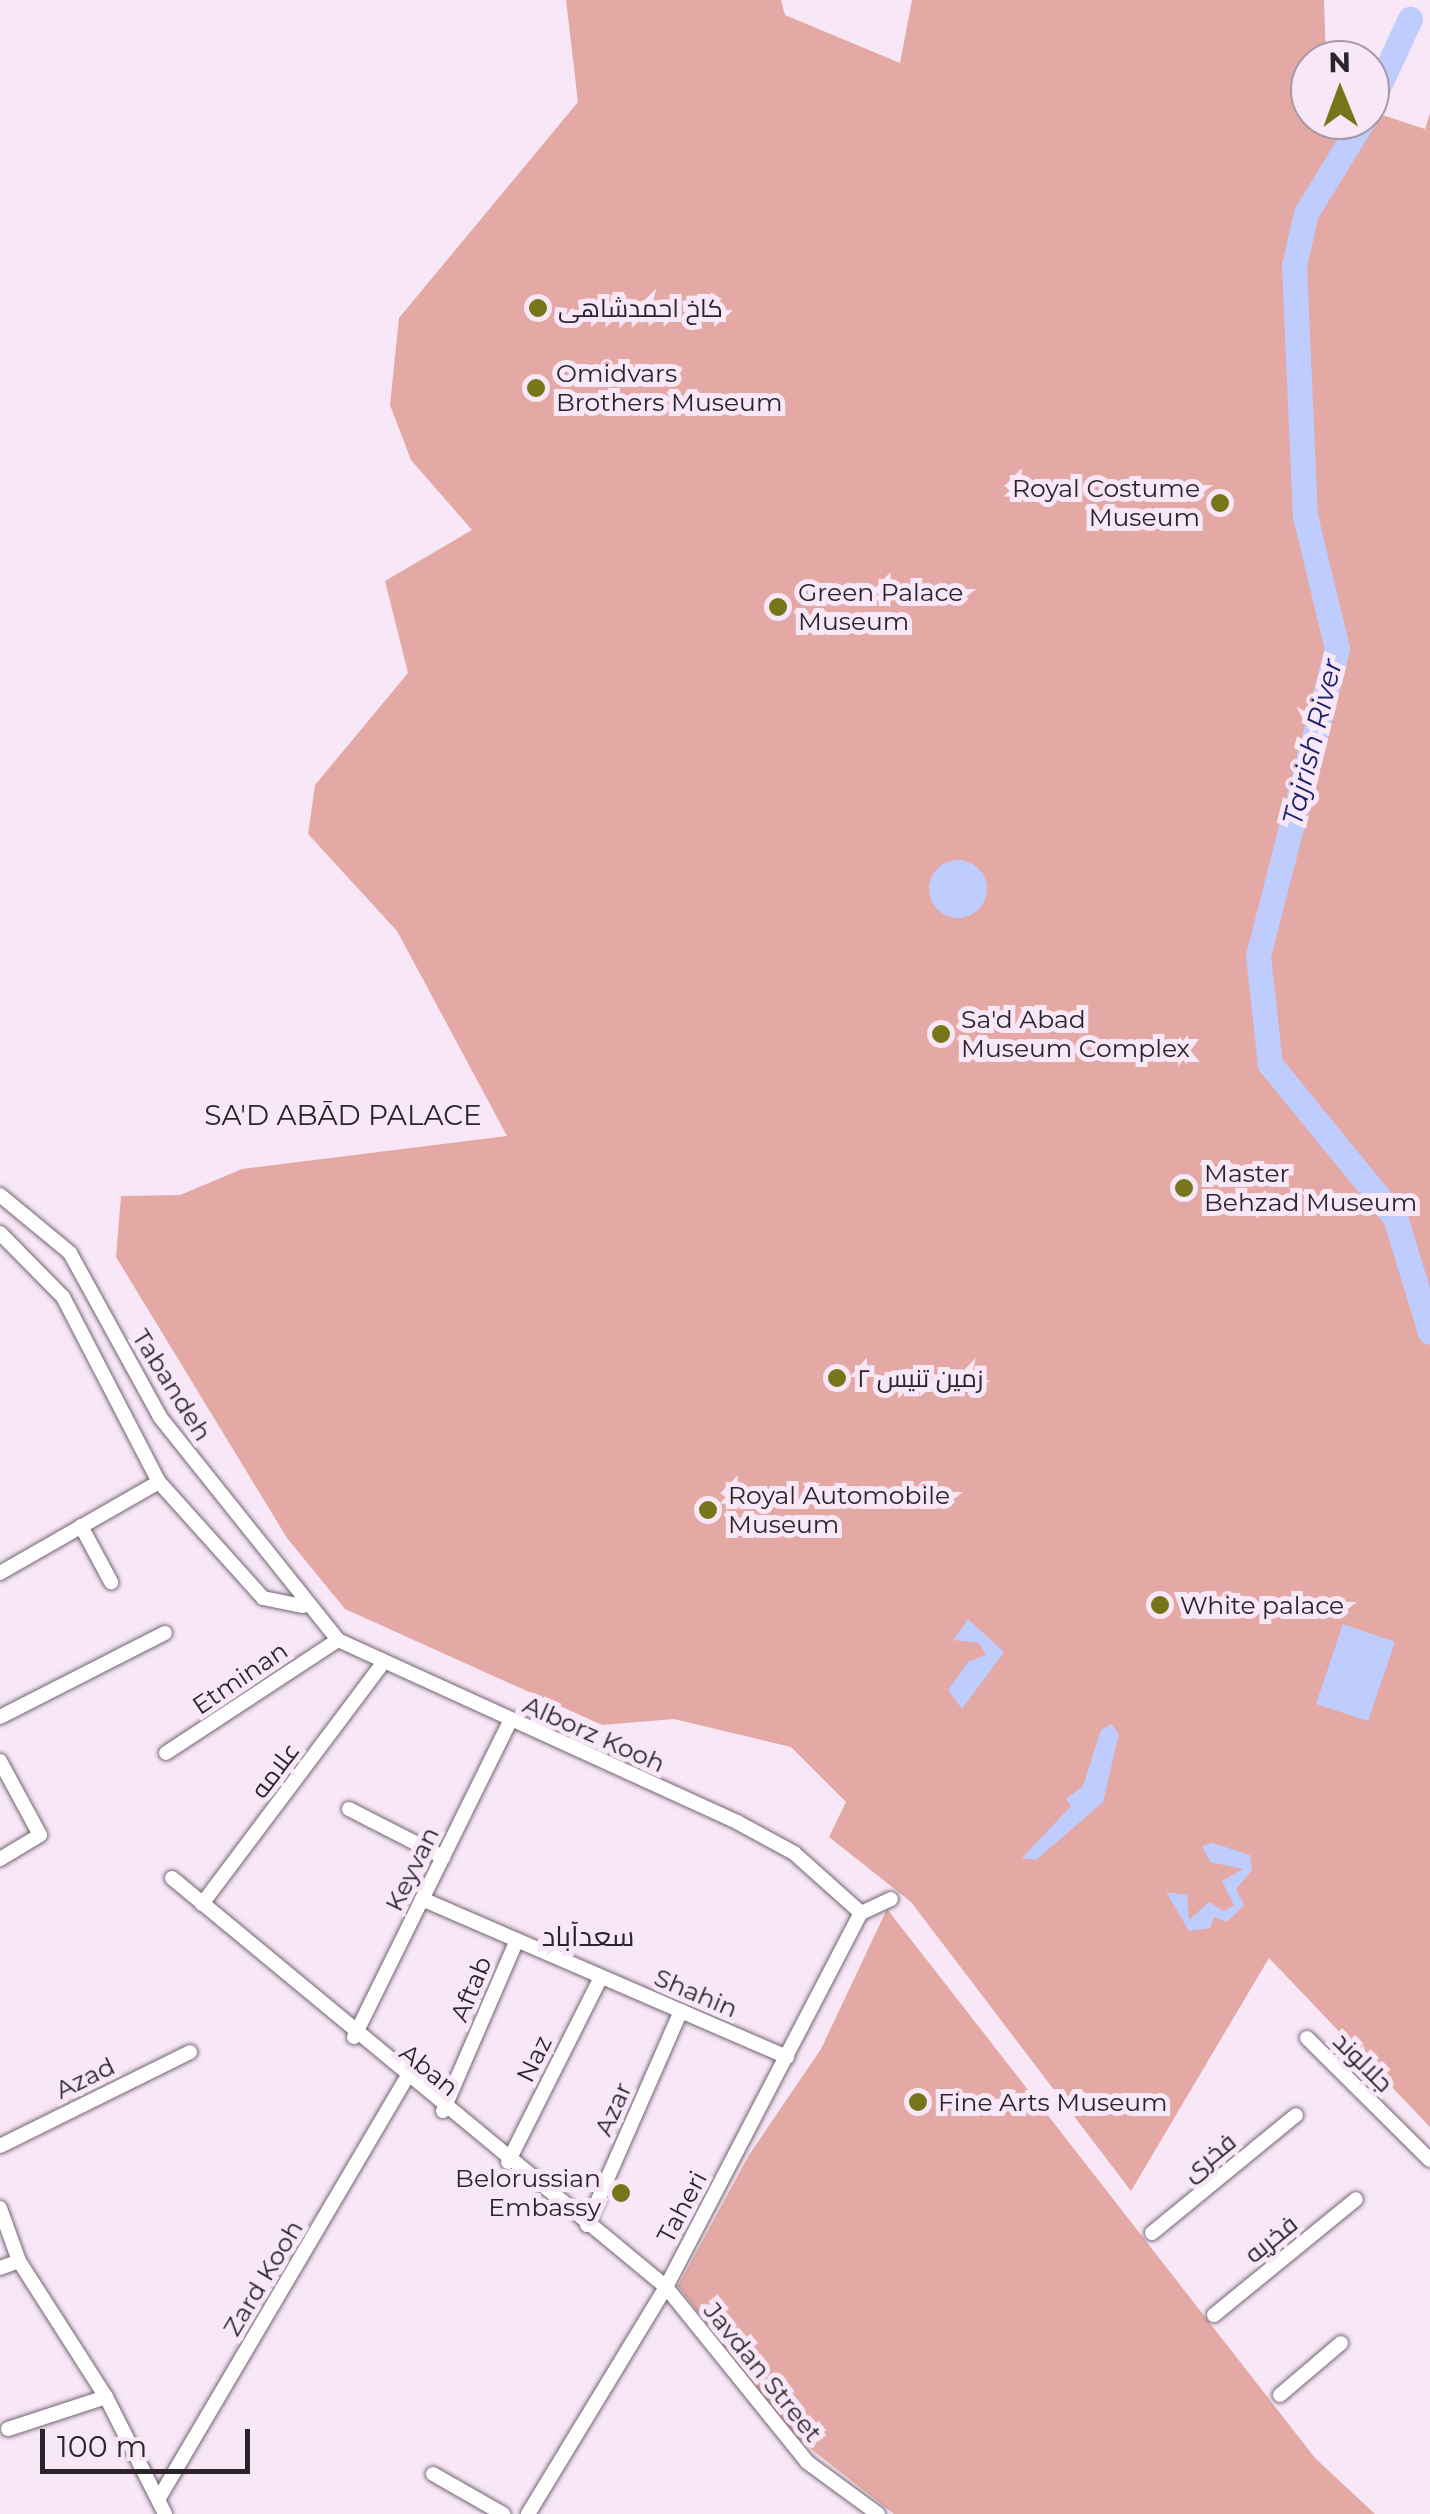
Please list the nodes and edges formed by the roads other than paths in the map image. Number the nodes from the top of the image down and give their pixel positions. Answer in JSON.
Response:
{"nodes":[{"id":1,"x":0,"y":1195,"type":"edge"},
{"id":2,"x":0,"y":1233,"type":"edge"},
{"id":3,"x":160,"y":1482,"type":"junction"},
{"id":4,"x":81,"y":1526,"type":"junction"},
{"id":5,"x":0,"y":1573,"type":"edge"},
{"id":6,"x":111,"y":1582,"type":"dead end"},
{"id":7,"x":303,"y":1606,"type":"junction"},
{"id":8,"x":164,"y":1633,"type":"dead end"},
{"id":9,"x":338,"y":1640,"type":"junction"},
{"id":10,"x":384,"y":1662,"type":"junction"},
{"id":11,"x":0,"y":1717,"type":"edge"},
{"id":12,"x":510,"y":1721,"type":"junction"},
{"id":13,"x":166,"y":1753,"type":"dead end"},
{"id":14,"x":0,"y":1761,"type":"edge"},
{"id":15,"x":349,"y":1809,"type":"dead end"},
{"id":16,"x":443,"y":1858,"type":"junction"},
{"id":17,"x":0,"y":1859,"type":"edge"},
{"id":18,"x":172,"y":1878,"type":"dead end"},
{"id":19,"x":891,"y":1899,"type":"dead end"},
{"id":20,"x":422,"y":1900,"type":"junction"},
{"id":21,"x":202,"y":1904,"type":"junction"},
{"id":22,"x":860,"y":1913,"type":"junction"},
{"id":23,"x":516,"y":1940,"type":"junction"},
{"id":24,"x":601,"y":1977,"type":"junction"},
{"id":25,"x":681,"y":2012,"type":"junction"},
{"id":26,"x":354,"y":2036,"type":"junction"},
{"id":27,"x":1308,"y":2038,"type":"dead end"},
{"id":28,"x":190,"y":2052,"type":"dead end"},
{"id":29,"x":788,"y":2057,"type":"junction"},
{"id":30,"x":406,"y":2081,"type":"junction"},
{"id":31,"x":443,"y":2111,"type":"junction"},
{"id":32,"x":1296,"y":2115,"type":"dead end"},
{"id":33,"x":0,"y":2146,"type":"edge"},
{"id":34,"x":1430,"y":2160,"type":"edge"},
{"id":35,"x":508,"y":2162,"type":"junction"},
{"id":36,"x":1356,"y":2198,"type":"dead end"},
{"id":37,"x":0,"y":2208,"type":"edge"},
{"id":38,"x":588,"y":2225,"type":"junction"},
{"id":39,"x":1152,"y":2234,"type":"dead end"},
{"id":40,"x":19,"y":2261,"type":"junction"},
{"id":41,"x":0,"y":2268,"type":"edge"},
{"id":42,"x":666,"y":2287,"type":"junction"},
{"id":43,"x":1214,"y":2315,"type":"dead end"},
{"id":44,"x":1342,"y":2343,"type":"dead end"},
{"id":45,"x":1280,"y":2395,"type":"dead end"},
{"id":46,"x":106,"y":2398,"type":"junction"},
{"id":47,"x":8,"y":2430,"type":"dead end"},
{"id":48,"x":432,"y":2474,"type":"dead end"},
{"id":49,"x":159,"y":2498,"type":"junction"},
{"id":50,"x":165,"y":2514,"type":"edge"},
{"id":51,"x":503,"y":2514,"type":"edge"},
{"id":52,"x":528,"y":2514,"type":"edge"},
{"id":53,"x":878,"y":2514,"type":"edge"}],
"edges":[{"from":1,"to":7,"type":"street","name":"Tabandeh"},
{"from":2,"to":3,"type":"street"},
{"from":3,"to":4,"type":"street"},
{"from":3,"to":7,"type":"street"},
{"from":4,"to":5,"type":"street"},
{"from":4,"to":6,"type":"street"},
{"from":7,"to":9,"type":"street","name":"Alborz Kooh"},
{"from":8,"to":11,"type":"street"},
{"from":9,"to":10,"type":"street","name":"Alborz Kooh"},
{"from":9,"to":13,"type":"street","name":"Etminan"},
{"from":10,"to":12,"type":"street","name":"Alborz Kooh"},
{"from":10,"to":21,"type":"street","name":"علامه"},
{"from":12,"to":16,"type":"street","name":"Keyvan"},
{"from":12,"to":22,"type":"street","name":"Alborz Kooh"},
{"from":14,"to":17,"type":"street"},
{"from":15,"to":16,"type":"street"},
{"from":16,"to":20,"type":"street","name":"Keyvan"},
{"from":18,"to":21,"type":"street","name":"Aban"},
{"from":19,"to":22,"type":"street"},
{"from":20,"to":23,"type":"street","name":"Shahin"},
{"from":20,"to":26,"type":"street","name":"Keyvan"},
{"from":21,"to":26,"type":"street","name":"Aban"},
{"from":22,"to":29,"type":"street","name":"Taheri"},
{"from":23,"to":24,"type":"street","name":"Shahin"},
{"from":23,"to":31,"type":"street","name":"Aftab"},
{"from":24,"to":25,"type":"street","name":"Shahin"},
{"from":24,"to":35,"type":"street","name":"Naz"},
{"from":25,"to":29,"type":"street","name":"Shahin"},
{"from":25,"to":38,"type":"street","name":"Azar"},
{"from":26,"to":30,"type":"street","name":"Aban"},
{"from":27,"to":34,"type":"street","name":"جلالوند"},
{"from":28,"to":33,"type":"street","name":"Azad"},
{"from":29,"to":42,"type":"street","name":"Taheri"},
{"from":30,"to":31,"type":"street","name":"Aban"},
{"from":30,"to":49,"type":"street","name":"Zard Kooh"},
{"from":31,"to":35,"type":"street","name":"Aban"},
{"from":32,"to":39,"type":"street","name":"فخری"},
{"from":35,"to":38,"type":"street","name":"Aban"},
{"from":36,"to":43,"type":"street","name":"فخریه"},
{"from":37,"to":40,"type":"street"},
{"from":38,"to":42,"type":"street","name":"Aban"},
{"from":40,"to":41,"type":"street"},
{"from":40,"to":46,"type":"street"},
{"from":42,"to":52,"type":"street","name":"Taheri"},
{"from":42,"to":53,"type":"street","name":"Javdan Street"},
{"from":44,"to":45,"type":"street"},
{"from":46,"to":47,"type":"street"},
{"from":46,"to":49,"type":"street"},
{"from":48,"to":51,"type":"street"},
{"from":49,"to":50,"type":"street"}]}
